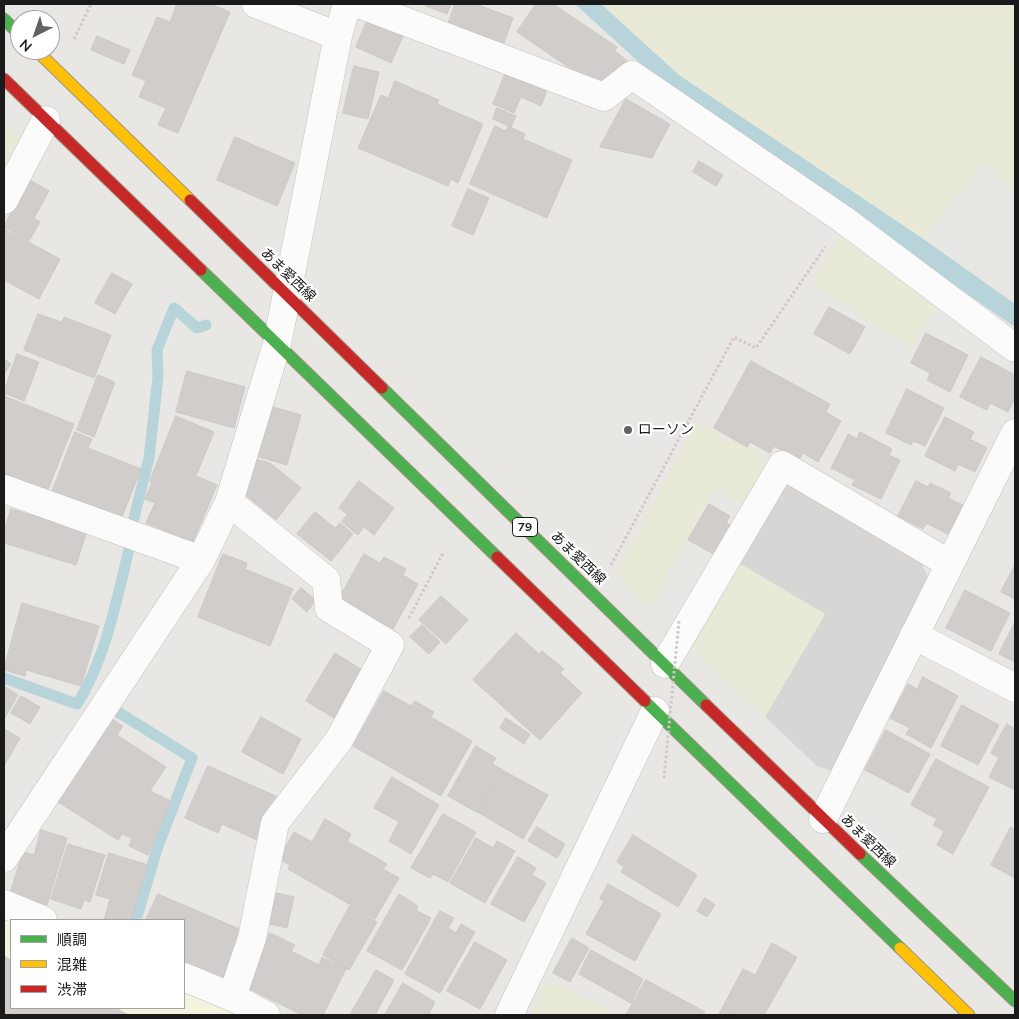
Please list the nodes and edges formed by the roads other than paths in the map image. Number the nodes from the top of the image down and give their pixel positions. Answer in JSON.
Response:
{"nodes":[{"id":1,"x":256,"y":4,"type":"edge"},
{"id":2,"x":347,"y":4,"type":"edge"},
{"id":3,"x":359,"y":4,"type":"edge"},
{"id":4,"x":338,"y":36,"type":"junction"},
{"id":5,"x":46,"y":60,"type":"edge"},
{"id":6,"x":4,"y":79,"type":"edge"},
{"id":7,"x":46,"y":120,"type":"junction"},
{"id":8,"x":4,"y":200,"type":"edge"},
{"id":9,"x":286,"y":293,"type":"junction"},
{"id":10,"x":277,"y":344,"type":"junction"},
{"id":11,"x":1015,"y":348,"type":"edge"},
{"id":12,"x":1015,"y":433,"type":"edge"},
{"id":13,"x":4,"y":489,"type":"edge"},
{"id":14,"x":229,"y":502,"type":"junction"},
{"id":15,"x":201,"y":560,"type":"junction"},
{"id":16,"x":950,"y":564,"type":"junction"},
{"id":17,"x":914,"y":635,"type":"junction"},
{"id":18,"x":666,"y":664,"type":"junction"},
{"id":19,"x":1015,"y":688,"type":"edge"},
{"id":20,"x":655,"y":711,"type":"junction"},
{"id":21,"x":823,"y":819,"type":"junction"},
{"id":22,"x":13,"y":825,"type":"edge"},
{"id":23,"x":4,"y":858,"type":"edge"},
{"id":24,"x":4,"y":904,"type":"edge"},
{"id":25,"x":41,"y":919,"type":"edge"},
{"id":26,"x":185,"y":978,"type":"edge"},
{"id":27,"x":232,"y":997,"type":"junction"},
{"id":28,"x":1015,"y":1002,"type":"edge"},
{"id":29,"x":266,"y":1015,"type":"edge"},
{"id":30,"x":509,"y":1015,"type":"edge"},
{"id":31,"x":969,"y":1015,"type":"edge"}],
"edges":[{"from":1,"to":4,"type":"street"},
{"from":2,"to":4,"type":"street"},
{"from":3,"to":11,"type":"street"},
{"from":4,"to":9,"type":"street"},
{"from":5,"to":9,"type":"main road","name":"あま愛西線","number":"79"},
{"from":6,"to":7,"type":"main road"},
{"from":7,"to":8,"type":"street"},
{"from":7,"to":10,"type":"main road"},
{"from":9,"to":10,"type":"street"},
{"from":9,"to":18,"type":"main road","name":"あま愛西線","number":"79"},
{"from":10,"to":14,"type":"street"},
{"from":10,"to":20,"type":"main road"},
{"from":12,"to":16,"type":"street"},
{"from":13,"to":15,"type":"street"},
{"from":14,"to":15,"type":"street"},
{"from":14,"to":27,"type":"street"},
{"from":15,"to":22,"type":"street"},
{"from":16,"to":17,"type":"street"},
{"from":16,"to":18,"type":"street"},
{"from":17,"to":19,"type":"street"},
{"from":17,"to":21,"type":"street"},
{"from":18,"to":21,"type":"main road","name":"あま愛西線","number":"79"},
{"from":20,"to":30,"type":"street"},
{"from":20,"to":31,"type":"main road"},
{"from":21,"to":28,"type":"main road","name":"あま愛西線","number":"79"},
{"from":22,"to":23,"type":"street"},
{"from":24,"to":25,"type":"street"},
{"from":26,"to":27,"type":"street"},
{"from":27,"to":29,"type":"street"}]}
